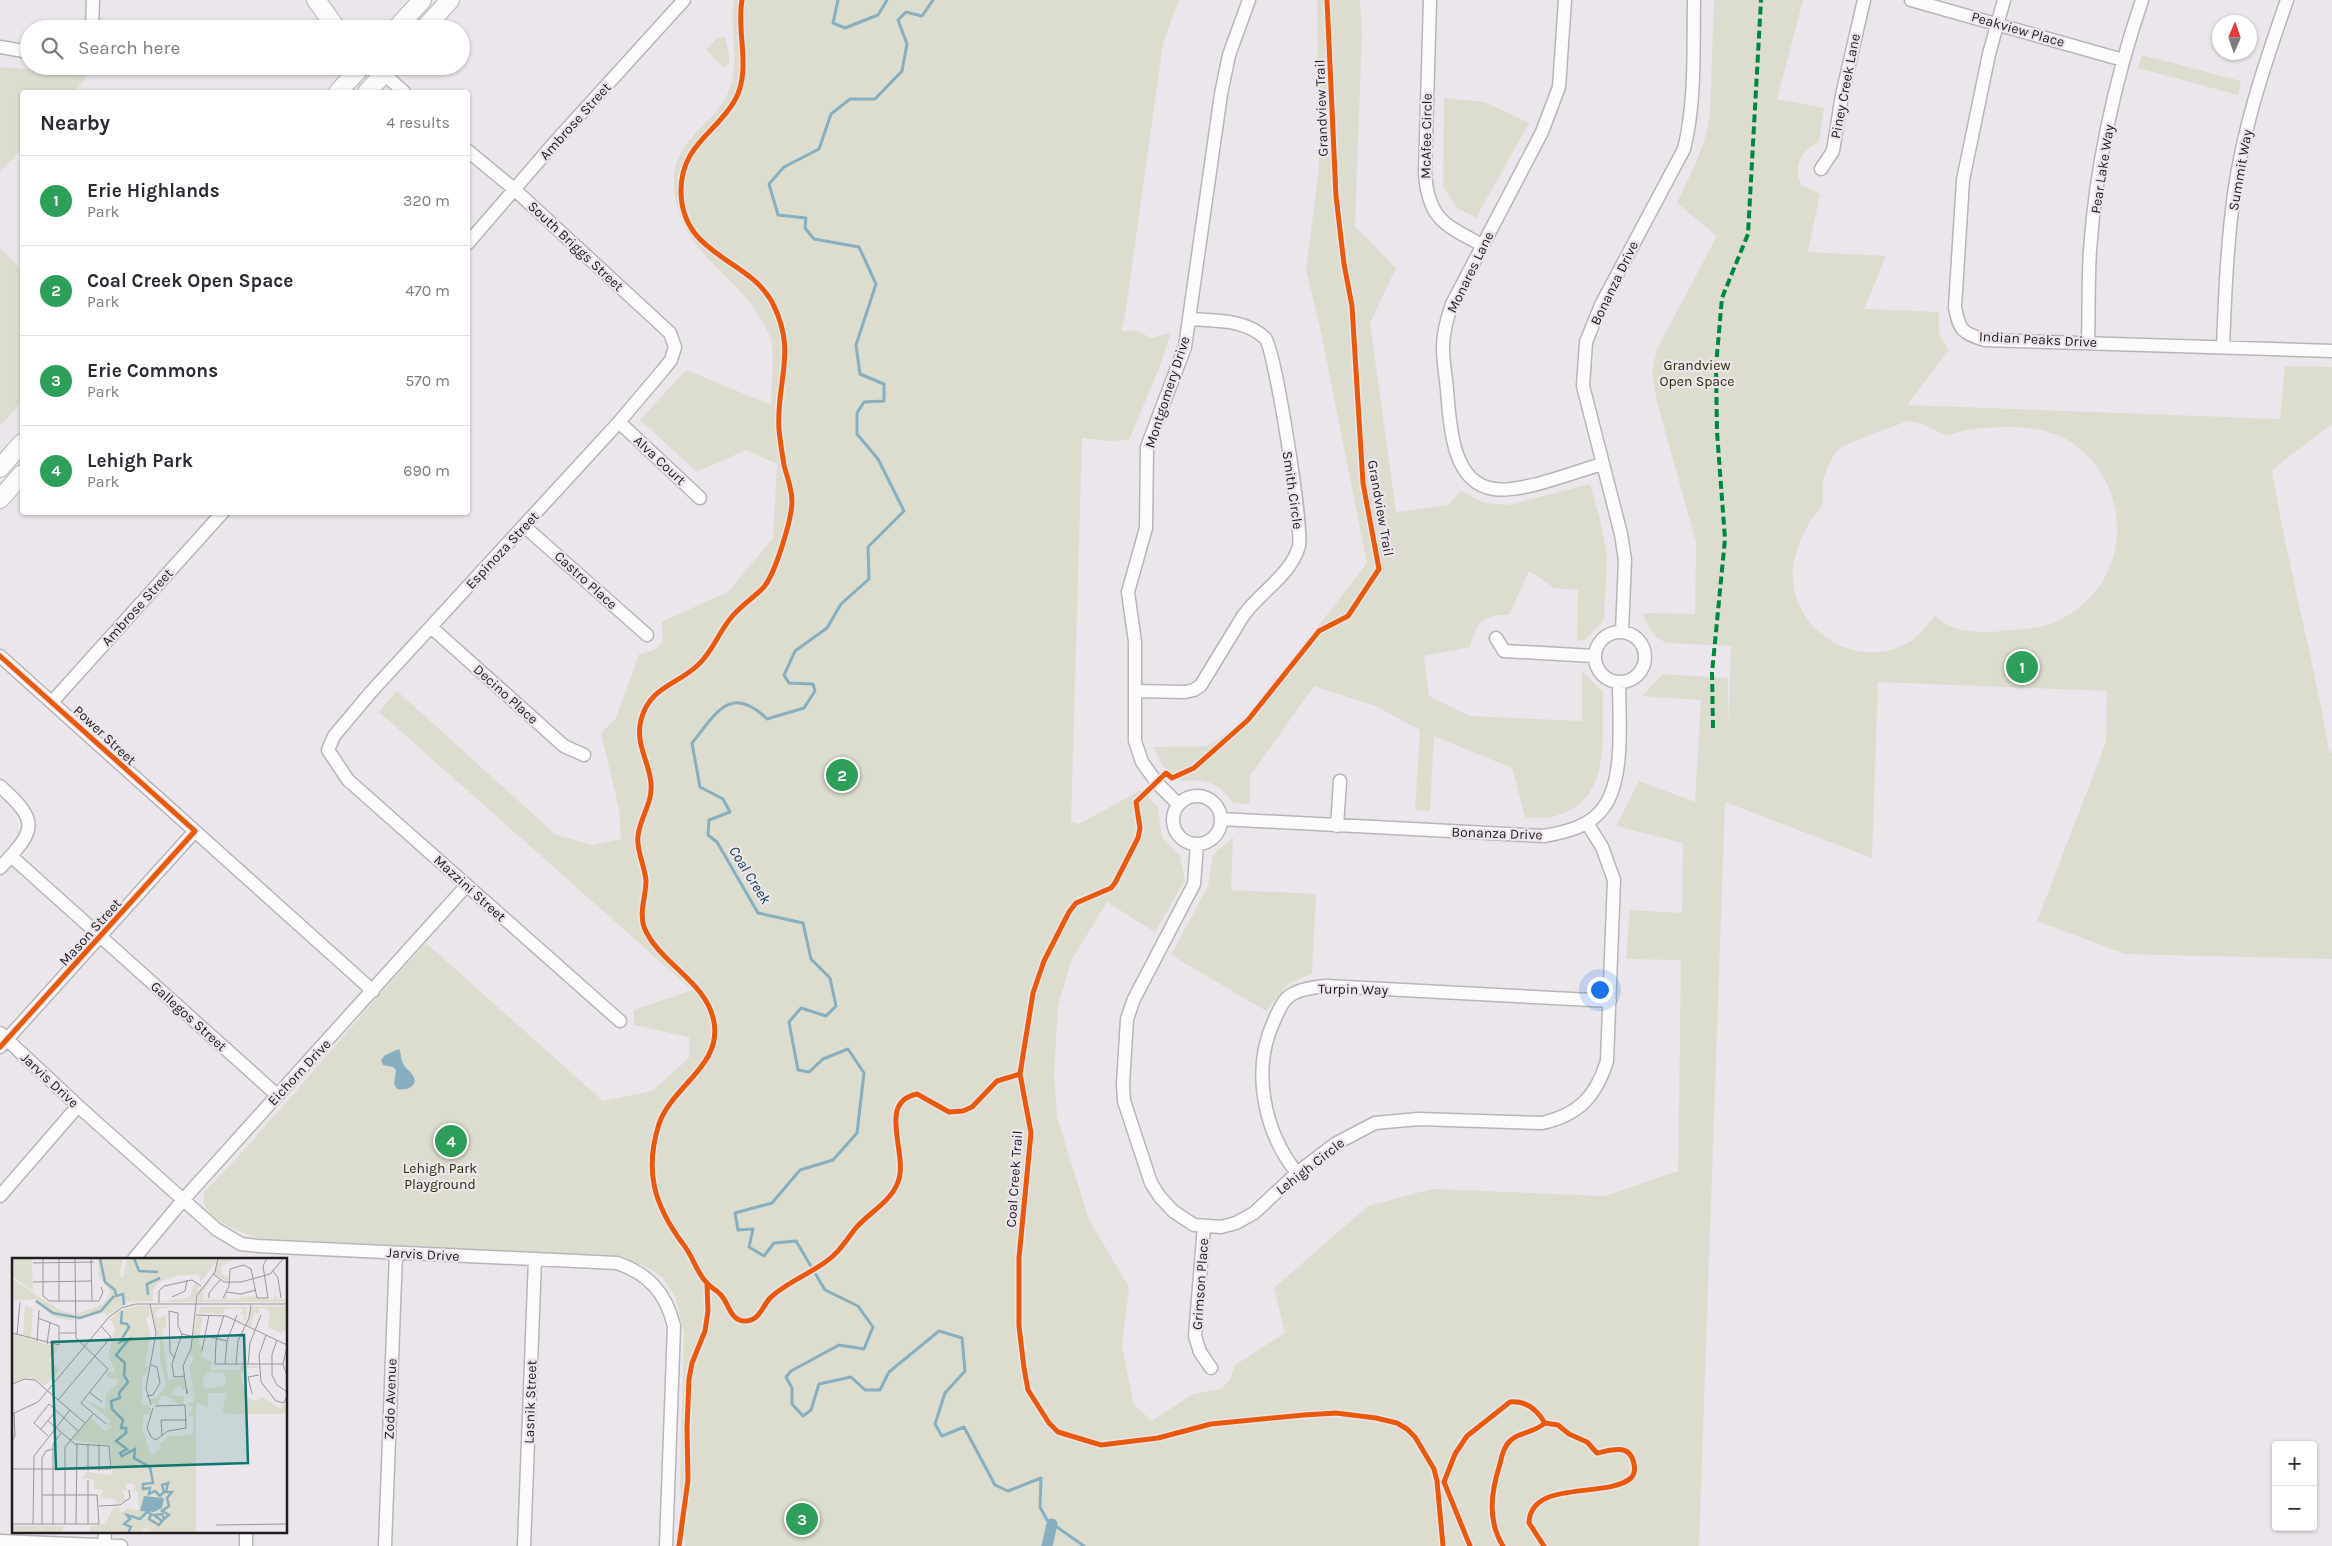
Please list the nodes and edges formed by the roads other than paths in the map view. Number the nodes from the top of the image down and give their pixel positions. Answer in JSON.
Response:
{"nodes":[{"id":1,"x":93,"y":0,"type":"edge"},
{"id":2,"x":316,"y":0,"type":"edge"},
{"id":3,"x":422,"y":0,"type":"edge"},
{"id":4,"x":450,"y":0,"type":"edge"},
{"id":5,"x":684,"y":0,"type":"edge"},
{"id":6,"x":1250,"y":0,"type":"edge"},
{"id":7,"x":1430,"y":0,"type":"edge"},
{"id":8,"x":1565,"y":0,"type":"edge"},
{"id":9,"x":1694,"y":0,"type":"edge"},
{"id":10,"x":1864,"y":0,"type":"edge"},
{"id":11,"x":1911,"y":0,"type":"edge"},
{"id":12,"x":2004,"y":0,"type":"edge"},
{"id":13,"x":2142,"y":0,"type":"edge"},
{"id":14,"x":2287,"y":0,"type":"edge"},
{"id":15,"x":92,"y":20,"type":"edge"},
{"id":16,"x":330,"y":20,"type":"edge"},
{"id":17,"x":404,"y":20,"type":"edge"},
{"id":18,"x":432,"y":20,"type":"edge"},
{"id":19,"x":1997,"y":23,"type":"junction"},
{"id":20,"x":0,"y":47,"type":"edge"},
{"id":21,"x":20,"y":50,"type":"edge"},
{"id":22,"x":2123,"y":60,"type":"junction"},
{"id":23,"x":354,"y":75,"type":"edge"},
{"id":24,"x":379,"y":75,"type":"edge"},
{"id":25,"x":388,"y":75,"type":"edge"},
{"id":26,"x":340,"y":90,"type":"edge"},
{"id":27,"x":368,"y":90,"type":"edge"},
{"id":28,"x":402,"y":90,"type":"edge"},
{"id":29,"x":470,"y":153,"type":"edge"},
{"id":30,"x":1821,"y":169,"type":"dead end"},
{"id":31,"x":514,"y":189,"type":"junction"},
{"id":32,"x":470,"y":241,"type":"edge"},
{"id":33,"x":1482,"y":245,"type":"junction"},
{"id":34,"x":1190,"y":319,"type":"junction"},
{"id":35,"x":2088,"y":342,"type":"junction"},
{"id":36,"x":2223,"y":346,"type":"junction"},
{"id":37,"x":674,"y":347,"type":"joint"},
{"id":38,"x":2332,"y":351,"type":"edge"},
{"id":39,"x":619,"y":422,"type":"junction"},
{"id":40,"x":20,"y":445,"type":"edge"},
{"id":41,"x":1602,"y":464,"type":"junction"},
{"id":42,"x":0,"y":468,"type":"edge"},
{"id":43,"x":20,"y":476,"type":"edge"},
{"id":44,"x":700,"y":498,"type":"dead end"},
{"id":45,"x":0,"y":499,"type":"edge"},
{"id":46,"x":220,"y":515,"type":"edge"},
{"id":47,"x":524,"y":526,"type":"junction"},
{"id":48,"x":431,"y":627,"type":"junction"},
{"id":49,"x":1622,"y":632,"type":"junction"},
{"id":50,"x":647,"y":635,"type":"dead end"},
{"id":51,"x":1496,"y":638,"type":"dead end"},
{"id":52,"x":0,"y":656,"type":"edge"},
{"id":53,"x":1594,"y":656,"type":"junction"},
{"id":54,"x":1619,"y":683,"type":"junction"},
{"id":55,"x":1136,"y":691,"type":"junction"},
{"id":56,"x":52,"y":702,"type":"junction"},
{"id":57,"x":328,"y":750,"type":"joint"},
{"id":58,"x":584,"y":755,"type":"dead end"},
{"id":59,"x":1340,"y":781,"type":"dead end"},
{"id":60,"x":0,"y":786,"type":"edge"},
{"id":61,"x":1178,"y":804,"type":"junction"},
{"id":62,"x":1221,"y":820,"type":"junction"},
{"id":63,"x":1587,"y":823,"type":"junction"},
{"id":64,"x":1341,"y":826,"type":"junction"},
{"id":65,"x":195,"y":830,"type":"junction"},
{"id":66,"x":1197,"y":844,"type":"junction"},
{"id":67,"x":11,"y":856,"type":"junction"},
{"id":68,"x":0,"y":868,"type":"edge"},
{"id":69,"x":467,"y":886,"type":"junction"},
{"id":70,"x":102,"y":936,"type":"junction"},
{"id":71,"x":373,"y":991,"type":"junction"},
{"id":72,"x":1610,"y":1001,"type":"junction"},
{"id":73,"x":620,"y":1021,"type":"dead end"},
{"id":74,"x":2,"y":1040,"type":"edge"},
{"id":75,"x":277,"y":1096,"type":"junction"},
{"id":76,"x":78,"y":1106,"type":"junction"},
{"id":77,"x":1297,"y":1173,"type":"junction"},
{"id":78,"x":0,"y":1196,"type":"edge"},
{"id":79,"x":183,"y":1200,"type":"junction"},
{"id":80,"x":1204,"y":1226,"type":"junction"},
{"id":81,"x":258,"y":1246,"type":"junction"},
{"id":82,"x":396,"y":1253,"type":"junction"},
{"id":83,"x":135,"y":1258,"type":"edge"},
{"id":84,"x":258,"y":1258,"type":"edge"},
{"id":85,"x":535,"y":1259,"type":"junction"},
{"id":86,"x":1211,"y":1368,"type":"dead end"},
{"id":87,"x":0,"y":1541,"type":"edge"},
{"id":88,"x":104,"y":1541,"type":"edge"},
{"id":89,"x":121,"y":1546,"type":"edge"},
{"id":90,"x":385,"y":1546,"type":"edge"},
{"id":91,"x":524,"y":1546,"type":"edge"},
{"id":92,"x":666,"y":1546,"type":"edge"}],
"edges":[{"from":1,"to":15,"type":"street"},
{"from":2,"to":16,"type":"main road"},
{"from":3,"to":17,"type":"main road"},
{"from":4,"to":18,"type":"main road"},
{"from":5,"to":31,"type":"street","name":"Ambrose Street"},
{"from":6,"to":34,"type":"street","name":"Montgomery Drive"},
{"from":7,"to":33,"type":"street","name":"McAfee Circle"},
{"from":8,"to":33,"type":"street","name":"Monares Lane"},
{"from":9,"to":41,"type":"street","name":"Bonanza Drive"},
{"from":10,"to":30,"type":"street","name":"Piney Creek Lane"},
{"from":11,"to":19,"type":"street","name":"Peakview Place"},
{"from":12,"to":19,"type":"street","name":"Indian Peaks Drive"},
{"from":13,"to":22,"type":"street","name":"Pear Lake Way"},
{"from":14,"to":36,"type":"street","name":"Summit Way"},
{"from":19,"to":22,"type":"street","name":"Peakview Place"},
{"from":19,"to":35,"type":"street","name":"Indian Peaks Drive"},
{"from":20,"to":21,"type":"street"},
{"from":22,"to":35,"type":"street","name":"Pear Lake Way"},
{"from":23,"to":26,"type":"main road"},
{"from":24,"to":27,"type":"main road"},
{"from":25,"to":28,"type":"street"},
{"from":29,"to":31,"type":"street","name":"South Briggs Street"},
{"from":31,"to":32,"type":"street","name":"Ambrose Street"},
{"from":31,"to":37,"type":"street","name":"South Briggs Street"},
{"from":33,"to":41,"type":"street","name":"Monares Lane"},
{"from":34,"to":55,"type":"street","name":"Montgomery Drive"},
{"from":34,"to":55,"type":"street","name":"Smith Circle"},
{"from":35,"to":36,"type":"street","name":"Indian Peaks Drive"},
{"from":36,"to":38,"type":"street","name":"Indian Peaks Drive"},
{"from":37,"to":39,"type":"street","name":"Espinoza Street"},
{"from":39,"to":44,"type":"street","name":"Alva Court"},
{"from":39,"to":47,"type":"street","name":"Espinoza Street"},
{"from":40,"to":42,"type":"main road"},
{"from":41,"to":49,"type":"street","name":"Bonanza Drive"},
{"from":43,"to":45,"type":"main road"},
{"from":46,"to":56,"type":"street","name":"Ambrose Street"},
{"from":47,"to":48,"type":"street","name":"Espinoza Street"},
{"from":47,"to":50,"type":"street","name":"Castro Place"},
{"from":48,"to":57,"type":"street","name":"Espinoza Street"},
{"from":48,"to":58,"type":"street","name":"Decino Place"},
{"from":49,"to":53,"type":"street"},
{"from":49,"to":54,"type":"street"},
{"from":51,"to":53,"type":"street"},
{"from":52,"to":56,"type":"street","name":"Power Street"},
{"from":53,"to":54,"type":"street"},
{"from":54,"to":63,"type":"street","name":"Bonanza Drive"},
{"from":55,"to":61,"type":"street","name":"Montgomery Drive"},
{"from":56,"to":65,"type":"street","name":"Power Street"},
{"from":57,"to":69,"type":"street","name":"Mazzini Street"},
{"from":59,"to":64,"type":"street"},
{"from":60,"to":67,"type":"street"},
{"from":61,"to":62,"type":"street"},
{"from":61,"to":66,"type":"street"},
{"from":62,"to":64,"type":"street"},
{"from":62,"to":66,"type":"street"},
{"from":63,"to":64,"type":"street","name":"Bonanza Drive"},
{"from":63,"to":72,"type":"street","name":"Lehigh Circle"},
{"from":65,"to":70,"type":"street","name":"Mason Street"},
{"from":65,"to":71,"type":"street","name":"Power Street"},
{"from":66,"to":80,"type":"street","name":"Lehigh Circle"},
{"from":67,"to":68,"type":"street"},
{"from":67,"to":70,"type":"street","name":"Gallegos Street"},
{"from":69,"to":71,"type":"street","name":"Eichorn Drive"},
{"from":69,"to":73,"type":"street","name":"Mazzini Street"},
{"from":70,"to":74,"type":"street","name":"Mason Street"},
{"from":70,"to":75,"type":"street","name":"Gallegos Street"},
{"from":71,"to":75,"type":"street","name":"Eichorn Drive"},
{"from":72,"to":77,"type":"street","name":"Lehigh Circle"},
{"from":72,"to":77,"type":"street","name":"Turpin Way"},
{"from":74,"to":76,"type":"street","name":"Jarvis Drive"},
{"from":75,"to":79,"type":"street","name":"Eichorn Drive"},
{"from":76,"to":78,"type":"street"},
{"from":76,"to":79,"type":"street","name":"Jarvis Drive"},
{"from":77,"to":80,"type":"street","name":"Lehigh Circle"},
{"from":79,"to":81,"type":"street","name":"Jarvis Drive"},
{"from":79,"to":83,"type":"street","name":"Eichorn Drive"},
{"from":80,"to":86,"type":"street","name":"Grimson Place"},
{"from":81,"to":82,"type":"street","name":"Jarvis Drive"},
{"from":81,"to":84,"type":"street"},
{"from":82,"to":85,"type":"street","name":"Jarvis Drive"},
{"from":82,"to":90,"type":"street","name":"Zodo Avenue"},
{"from":85,"to":91,"type":"street","name":"Lasnik Street"},
{"from":85,"to":92,"type":"street","name":"Jarvis Drive"},
{"from":87,"to":88,"type":"street"},
{"from":88,"to":89,"type":"street"}]}
